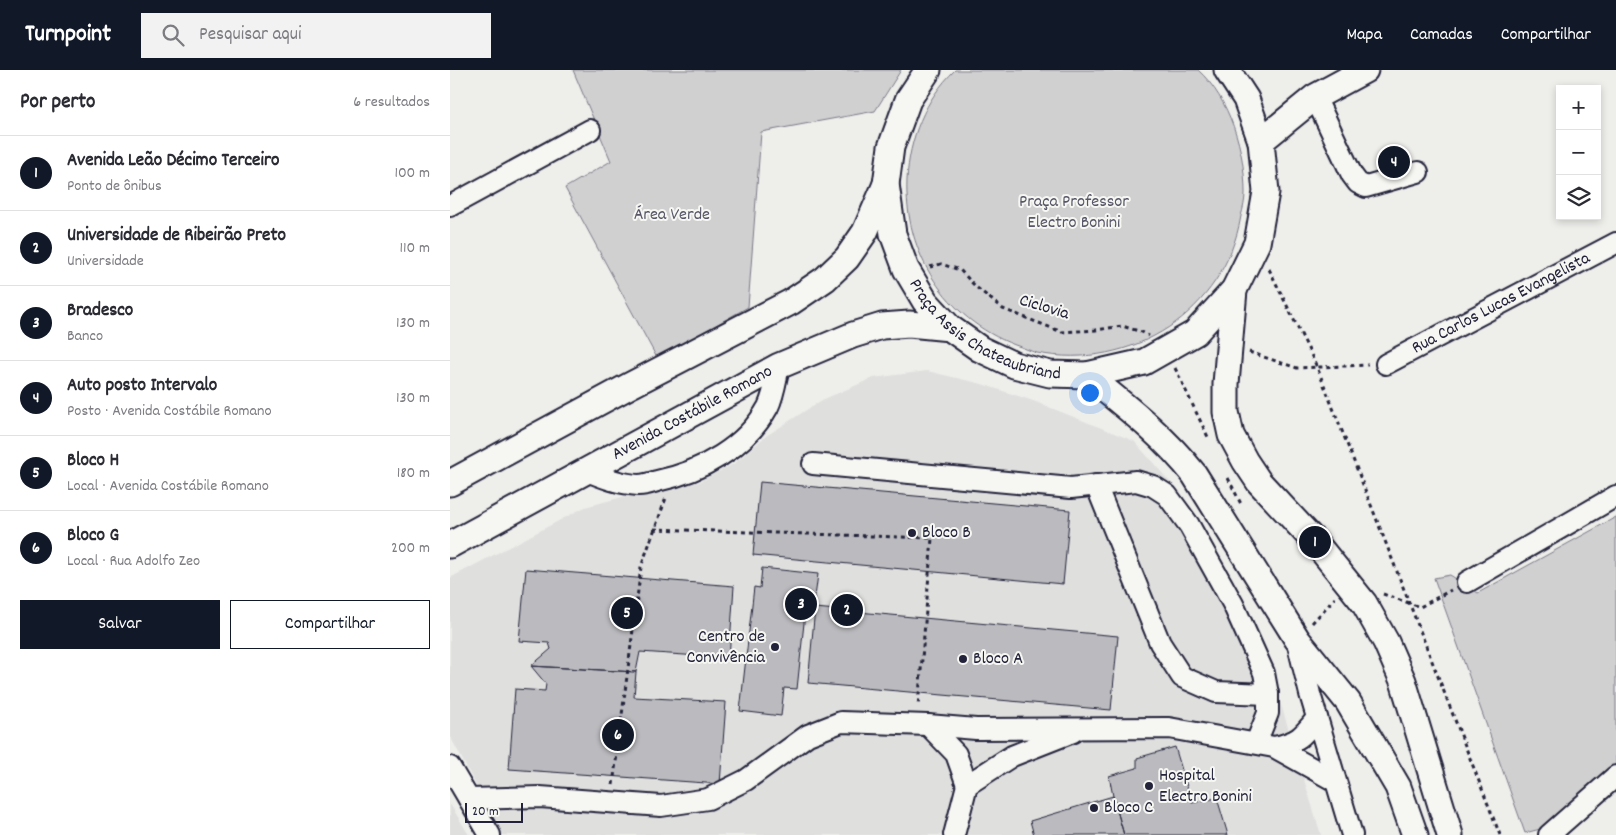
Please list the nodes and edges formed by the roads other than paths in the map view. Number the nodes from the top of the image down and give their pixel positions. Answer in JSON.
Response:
{"nodes":[{"id":1,"x":928,"y":70,"type":"edge"},
{"id":2,"x":1227,"y":70,"type":"edge"},
{"id":3,"x":1364,"y":70,"type":"edge"},
{"id":4,"x":1315,"y":97,"type":"junction"},
{"id":5,"x":590,"y":130,"type":"dead end"},
{"id":6,"x":1261,"y":141,"type":"junction"},
{"id":7,"x":1418,"y":172,"type":"dead end"},
{"id":8,"x":886,"y":184,"type":"junction"},
{"id":9,"x":450,"y":206,"type":"edge"},
{"id":10,"x":1616,"y":243,"type":"edge"},
{"id":11,"x":1234,"y":290,"type":"junction"},
{"id":12,"x":950,"y":328,"type":"junction"},
{"id":13,"x":1386,"y":364,"type":"road end"},
{"id":14,"x":779,"y":366,"type":"junction"},
{"id":15,"x":1087,"y":375,"type":"junction"},
{"id":16,"x":813,"y":464,"type":"dead end"},
{"id":17,"x":587,"y":471,"type":"junction"},
{"id":18,"x":450,"y":483,"type":"edge"},
{"id":19,"x":1096,"y":485,"type":"junction"},
{"id":20,"x":1616,"y":496,"type":"edge"},
{"id":21,"x":450,"y":545,"type":"edge"},
{"id":22,"x":1467,"y":582,"type":"road end"},
{"id":23,"x":1297,"y":639,"type":"junction"},
{"id":24,"x":1268,"y":694,"type":"junction"},
{"id":25,"x":1317,"y":718,"type":"junction"},
{"id":26,"x":922,"y":725,"type":"junction"},
{"id":27,"x":1084,"y":727,"type":"junction"},
{"id":28,"x":1265,"y":745,"type":"junction"},
{"id":29,"x":450,"y":767,"type":"edge"},
{"id":30,"x":1616,"y":776,"type":"edge"},
{"id":31,"x":1336,"y":781,"type":"junction"},
{"id":32,"x":967,"y":785,"type":"junction"},
{"id":33,"x":469,"y":799,"type":"junction"},
{"id":34,"x":490,"y":835,"type":"edge"},
{"id":35,"x":954,"y":835,"type":"edge"},
{"id":36,"x":1352,"y":835,"type":"edge"},
{"id":37,"x":1415,"y":835,"type":"edge"},
{"id":38,"x":1450,"y":835,"type":"edge"},
{"id":39,"x":1550,"y":835,"type":"edge"}],
"edges":[{"from":1,"to":8,"type":"main road","name":"Praça Assis Chateaubriand"},
{"from":2,"to":6,"type":"main road","name":"Praça Assis Chateaubriand"},
{"from":3,"to":4,"type":"main road"},
{"from":4,"to":6,"type":"main road"},
{"from":4,"to":7,"type":"street"},
{"from":5,"to":9,"type":"street"},
{"from":6,"to":11,"type":"main road","name":"Praça Assis Chateaubriand"},
{"from":8,"to":12,"type":"main road","name":"Praça Assis Chateaubriand"},
{"from":8,"to":18,"type":"main road"},
{"from":10,"to":13,"type":"street","name":"Rua Carlos Lucas Evangelista"},
{"from":11,"to":15,"type":"main road","name":"Praça Assis Chateaubriand"},
{"from":11,"to":38,"type":"main road"},
{"from":12,"to":14,"type":"main road","name":"Avenida Costábile Romano"},
{"from":12,"to":15,"type":"main road","name":"Praça Assis Chateaubriand"},
{"from":14,"to":17,"type":"main road","name":"Avenida Costábile Romano"},
{"from":14,"to":17,"type":"street"},
{"from":15,"to":23,"type":"main road"},
{"from":16,"to":19,"type":"street"},
{"from":17,"to":21,"type":"main road","name":"Avenida Costábile Romano"},
{"from":19,"to":24,"type":"street"},
{"from":19,"to":24,"type":"street"},
{"from":20,"to":22,"type":"street"},
{"from":23,"to":25,"type":"street"},
{"from":23,"to":37,"type":"main road"},
{"from":24,"to":28,"type":"street"},
{"from":25,"to":28,"type":"street"},
{"from":25,"to":31,"type":"street"},
{"from":26,"to":27,"type":"street"},
{"from":26,"to":32,"type":"street"},
{"from":26,"to":33,"type":"street"},
{"from":27,"to":28,"type":"street"},
{"from":27,"to":32,"type":"street"},
{"from":28,"to":31,"type":"street"},
{"from":29,"to":33,"type":"street"},
{"from":30,"to":39,"type":"street"},
{"from":31,"to":36,"type":"street"},
{"from":32,"to":35,"type":"street"},
{"from":33,"to":34,"type":"street"}]}
